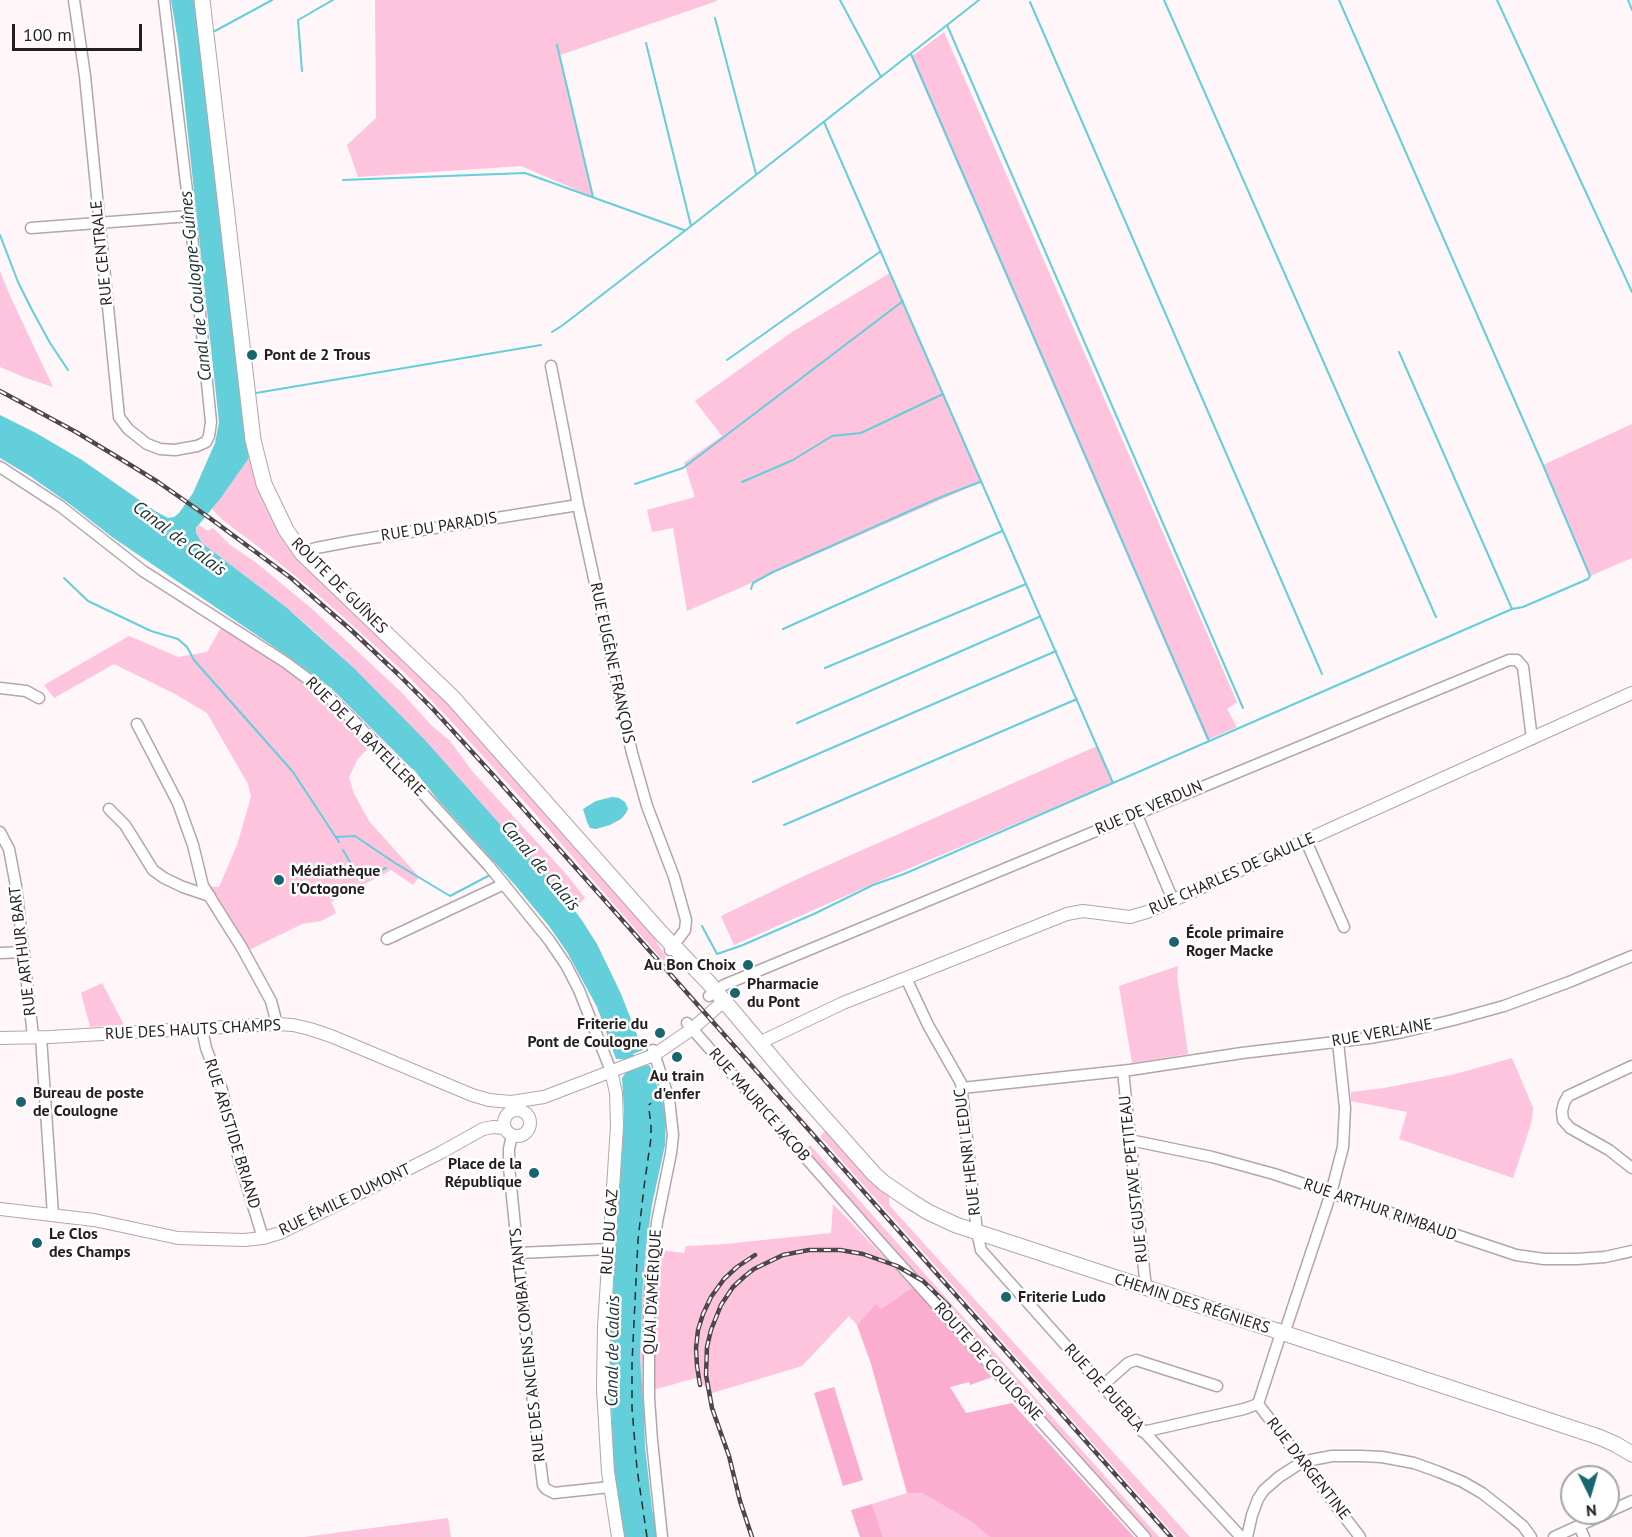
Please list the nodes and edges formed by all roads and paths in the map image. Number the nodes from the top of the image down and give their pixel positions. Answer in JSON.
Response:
{"nodes":[{"id":1,"x":74,"y":0,"type":"edge"},
{"id":2,"x":164,"y":0,"type":"edge"},
{"id":3,"x":202,"y":0,"type":"edge"},
{"id":4,"x":190,"y":216,"type":"junction"},
{"id":5,"x":99,"y":223,"type":"junction"},
{"id":6,"x":31,"y":228,"type":"dead end"},
{"id":7,"x":550,"y":366,"type":"dead end"},
{"id":8,"x":0,"y":467,"type":"edge"},
{"id":9,"x":578,"y":505,"type":"junction"},
{"id":10,"x":302,"y":553,"type":"junction"},
{"id":11,"x":0,"y":688,"type":"edge"},
{"id":12,"x":1632,"y":693,"type":"edge"},
{"id":13,"x":39,"y":698,"type":"dead end"},
{"id":14,"x":137,"y":724,"type":"dead end"},
{"id":15,"x":1532,"y":739,"type":"junction"},
{"id":16,"x":109,"y":809,"type":"dead end"},
{"id":17,"x":1136,"y":813,"type":"junction"},
{"id":18,"x":0,"y":832,"type":"edge"},
{"id":19,"x":1306,"y":841,"type":"junction"},
{"id":20,"x":504,"y":884,"type":"junction"},
{"id":21,"x":210,"y":896,"type":"junction"},
{"id":22,"x":1173,"y":900,"type":"junction"},
{"id":23,"x":1344,"y":927,"type":"dead end"},
{"id":24,"x":387,"y":939,"type":"dead end"},
{"id":25,"x":671,"y":948,"type":"junction"},
{"id":26,"x":24,"y":952,"type":"junction"},
{"id":27,"x":0,"y":954,"type":"edge"},
{"id":28,"x":1632,"y":956,"type":"edge"},
{"id":29,"x":906,"y":978,"type":"junction"},
{"id":30,"x":716,"y":998,"type":"junction"},
{"id":31,"x":277,"y":1024,"type":"junction"},
{"id":32,"x":690,"y":1026,"type":"junction"},
{"id":33,"x":202,"y":1029,"type":"junction"},
{"id":34,"x":37,"y":1037,"type":"junction"},
{"id":35,"x":0,"y":1038,"type":"edge"},
{"id":36,"x":1338,"y":1042,"type":"junction"},
{"id":37,"x":759,"y":1043,"type":"junction"},
{"id":38,"x":651,"y":1054,"type":"junction"},
{"id":39,"x":1632,"y":1066,"type":"edge"},
{"id":40,"x":615,"y":1069,"type":"junction"},
{"id":41,"x":1123,"y":1071,"type":"junction"},
{"id":42,"x":795,"y":1085,"type":"junction"},
{"id":43,"x":962,"y":1088,"type":"junction"},
{"id":44,"x":544,"y":1097,"type":"junction"},
{"id":45,"x":480,"y":1098,"type":"junction"},
{"id":46,"x":520,"y":1111,"type":"junction"},
{"id":47,"x":508,"y":1132,"type":"junction"},
{"id":48,"x":1130,"y":1140,"type":"junction"},
{"id":49,"x":1632,"y":1167,"type":"edge"},
{"id":50,"x":832,"y":1187,"type":"joint"},
{"id":51,"x":1331,"y":1193,"type":"junction"},
{"id":52,"x":0,"y":1209,"type":"edge"},
{"id":53,"x":53,"y":1215,"type":"junction"},
{"id":54,"x":977,"y":1232,"type":"junction"},
{"id":55,"x":263,"y":1238,"type":"junction"},
{"id":56,"x":609,"y":1249,"type":"junction"},
{"id":57,"x":1632,"y":1251,"type":"edge"},
{"id":58,"x":518,"y":1253,"type":"junction"},
{"id":59,"x":1146,"y":1288,"type":"junction"},
{"id":60,"x":1282,"y":1334,"type":"junction"},
{"id":61,"x":1102,"y":1386,"type":"junction"},
{"id":62,"x":1217,"y":1386,"type":"dead end"},
{"id":63,"x":1258,"y":1404,"type":"junction"},
{"id":64,"x":1143,"y":1432,"type":"junction"},
{"id":65,"x":1632,"y":1454,"type":"edge"},
{"id":66,"x":1302,"y":1462,"type":"junction"},
{"id":67,"x":610,"y":1487,"type":"junction"},
{"id":68,"x":1579,"y":1526,"type":"joint"},
{"id":69,"x":618,"y":1537,"type":"edge"},
{"id":70,"x":662,"y":1537,"type":"edge"},
{"id":71,"x":1144,"y":1537,"type":"edge"},
{"id":72,"x":1241,"y":1537,"type":"edge"},
{"id":73,"x":1247,"y":1537,"type":"edge"},
{"id":74,"x":1360,"y":1537,"type":"edge"},
{"id":75,"x":1531,"y":1537,"type":"edge"},
{"id":76,"x":1554,"y":1537,"type":"edge"},
{"id":77,"x":1584,"y":1537,"type":"edge"}],
"edges":[{"from":1,"to":5,"type":"street","name":"RUE CENTRALE"},
{"from":2,"to":4,"type":"street"},
{"from":3,"to":10,"type":"main road","name":"ROUTE DE GUÎNES"},
{"from":4,"to":5,"type":"street"},
{"from":4,"to":5,"type":"street","name":"RUE CENTRALE"},
{"from":5,"to":6,"type":"street"},
{"from":7,"to":9,"type":"street","name":"RUE EUGÈNE FRANÇOIS"},
{"from":8,"to":20,"type":"street","name":"RUE DE LA BATELLERIE"},
{"from":9,"to":10,"type":"street","name":"RUE DU PARADIS"},
{"from":9,"to":25,"type":"street","name":"RUE EUGÈNE FRANÇOIS"},
{"from":10,"to":25,"type":"main road","name":"ROUTE DE GUÎNES"},
{"from":11,"to":13,"type":"street"},
{"from":12,"to":15,"type":"street","name":"RUE CHARLES DE GAULLE"},
{"from":14,"to":21,"type":"street"},
{"from":15,"to":17,"type":"street","name":"RUE DE VERDUN"},
{"from":15,"to":19,"type":"street","name":"RUE CHARLES DE GAULLE"},
{"from":16,"to":21,"type":"street"},
{"from":17,"to":22,"type":"street"},
{"from":17,"to":30,"type":"street","name":"RUE DE VERDUN"},
{"from":18,"to":26,"type":"street","name":"RUE ARTHUR BART"},
{"from":19,"to":22,"type":"street","name":"RUE CHARLES DE GAULLE"},
{"from":19,"to":23,"type":"street"},
{"from":20,"to":24,"type":"street"},
{"from":20,"to":40,"type":"street","name":"RUE DE LA BATELLERIE"},
{"from":21,"to":31,"type":"street"},
{"from":22,"to":29,"type":"street","name":"RUE CHARLES DE GAULLE"},
{"from":25,"to":30,"type":"main road","name":"ROUTE DE GUÎNES"},
{"from":26,"to":27,"type":"street"},
{"from":26,"to":34,"type":"street","name":"RUE ARTHUR BART"},
{"from":28,"to":36,"type":"street","name":"RUE VERLAINE"},
{"from":29,"to":37,"type":"street","name":"RUE CHARLES DE GAULLE"},
{"from":29,"to":43,"type":"street","name":"RUE HENRI LEDUC"},
{"from":30,"to":32,"type":"street","name":"RUE DES HAUTS CHAMPS"},
{"from":30,"to":37,"type":"main road","name":"CHEMIN DES RÉGNIERS"},
{"from":30,"to":42,"type":"main road","name":"CHEMIN DES RÉGNIERS"},
{"from":31,"to":33,"type":"street","name":"RUE DES HAUTS CHAMPS"},
{"from":31,"to":45,"type":"street","name":"RUE DES HAUTS CHAMPS"},
{"from":32,"to":38,"type":"street","name":"RUE DES HAUTS CHAMPS"},
{"from":32,"to":50,"type":"street","name":"RUE MAURICE JACOB"},
{"from":33,"to":34,"type":"street","name":"RUE DES HAUTS CHAMPS"},
{"from":33,"to":55,"type":"street","name":"RUE ARISTIDE BRIAND"},
{"from":34,"to":35,"type":"street","name":"RUE DES HAUTS CHAMPS"},
{"from":34,"to":53,"type":"street","name":"RUE ARTHUR BART"},
{"from":36,"to":41,"type":"street","name":"RUE VERLAINE"},
{"from":36,"to":51,"type":"street","name":"RUE D'ARGENTINE"},
{"from":37,"to":42,"type":"main road","name":"CHEMIN DES RÉGNIERS"},
{"from":38,"to":40,"type":"street","name":"RUE DES HAUTS CHAMPS"},
{"from":38,"to":70,"type":"street","name":"QUAI D'AMÉRIQUE"},
{"from":39,"to":49,"type":"street"},
{"from":40,"to":44,"type":"street","name":"RUE DES HAUTS CHAMPS"},
{"from":40,"to":56,"type":"street","name":"RUE DU GAZ"},
{"from":41,"to":43,"type":"street","name":"RUE VERLAINE"},
{"from":41,"to":48,"type":"street","name":"RUE GUSTAVE PETITEAU"},
{"from":42,"to":54,"type":"main road","name":"CHEMIN DES RÉGNIERS"},
{"from":43,"to":54,"type":"street","name":"RUE HENRI LEDUC"},
{"from":44,"to":45,"type":"street","name":"RUE DES HAUTS CHAMPS"},
{"from":44,"to":46,"type":"street"},
{"from":45,"to":46,"type":"street","name":"RUE DES HAUTS CHAMPS"},
{"from":46,"to":47,"type":"street"},
{"from":46,"to":47,"type":"street"},
{"from":47,"to":55,"type":"street","name":"RUE ÉMILE DUMONT"},
{"from":47,"to":58,"type":"street","name":"RUE DES ANCIENS COMBATTANTS"},
{"from":48,"to":51,"type":"street","name":"RUE ARTHUR RIMBAUD"},
{"from":48,"to":59,"type":"street","name":"RUE GUSTAVE PETITEAU"},
{"from":50,"to":71,"type":"street","name":"ROUTE DE COULOGNE"},
{"from":51,"to":57,"type":"street","name":"RUE ARTHUR RIMBAUD"},
{"from":51,"to":60,"type":"street","name":"RUE D'ARGENTINE"},
{"from":52,"to":53,"type":"street","name":"RUE ÉMILE DUMONT"},
{"from":53,"to":55,"type":"street","name":"RUE ÉMILE DUMONT"},
{"from":54,"to":59,"type":"main road","name":"CHEMIN DES RÉGNIERS"},
{"from":54,"to":61,"type":"street","name":"RUE DE PUEBLA"},
{"from":56,"to":58,"type":"street"},
{"from":56,"to":67,"type":"street","name":"RUE DU GAZ"},
{"from":58,"to":67,"type":"street","name":"RUE DES ANCIENS COMBATTANTS"},
{"from":59,"to":60,"type":"main road","name":"CHEMIN DES RÉGNIERS"},
{"from":60,"to":63,"type":"street","name":"RUE D'ARGENTINE"},
{"from":60,"to":65,"type":"main road","name":"CHEMIN DES RÉGNIERS"},
{"from":61,"to":62,"type":"street"},
{"from":61,"to":64,"type":"street","name":"RUE DE PUEBLA"},
{"from":63,"to":64,"type":"street"},
{"from":63,"to":66,"type":"street","name":"RUE D'ARGENTINE"},
{"from":64,"to":72,"type":"street","name":"RUE DE PUEBLA"},
{"from":66,"to":73,"type":"street"},
{"from":66,"to":74,"type":"street","name":"RUE D'ARGENTINE"},
{"from":66,"to":75,"type":"street"},
{"from":67,"to":69,"type":"street","name":"RUE DU GAZ"},
{"from":68,"to":76,"type":"street"},
{"from":68,"to":77,"type":"street"}]}
